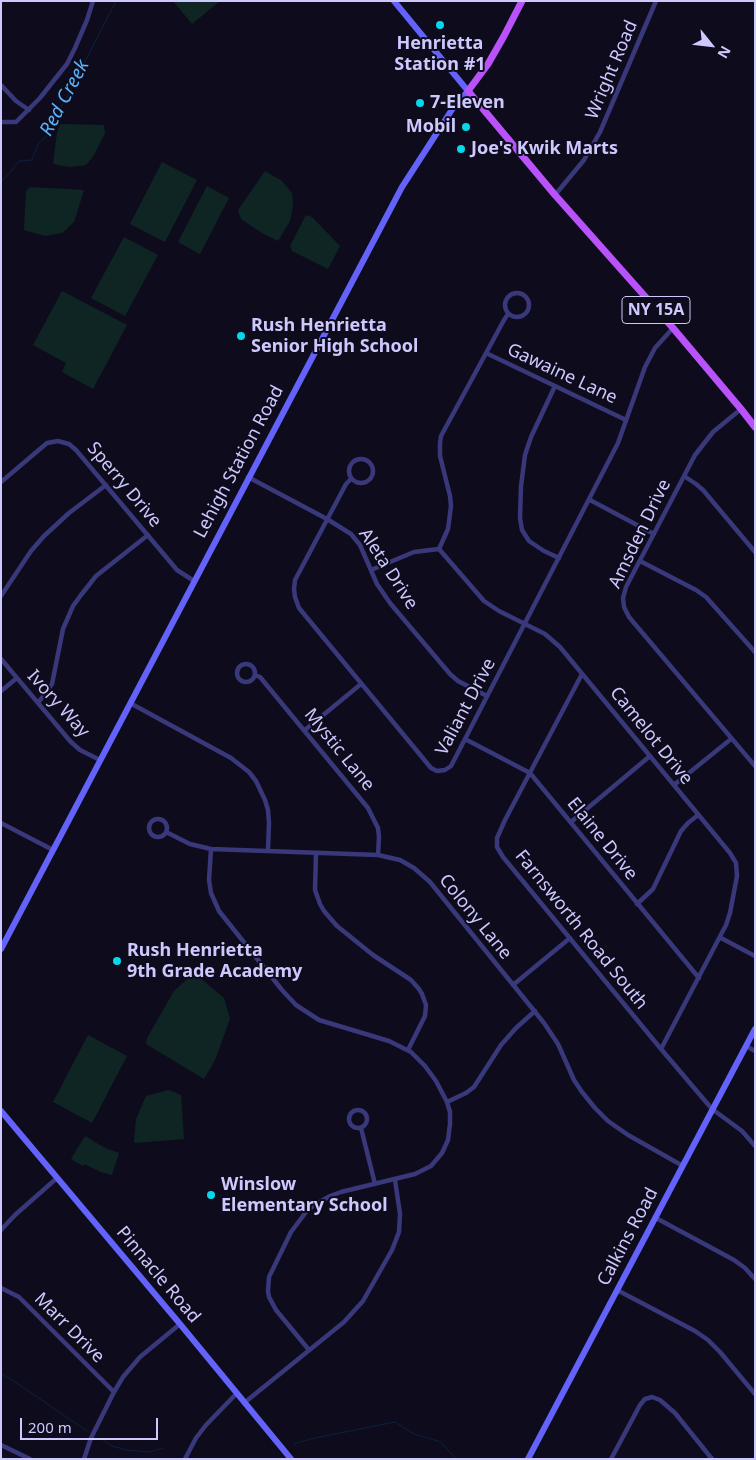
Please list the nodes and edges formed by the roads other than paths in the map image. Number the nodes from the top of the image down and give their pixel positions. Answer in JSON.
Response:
{"nodes":[{"id":1,"x":93,"y":1,"type":"edge"},
{"id":2,"x":394,"y":1,"type":"edge"},
{"id":3,"x":522,"y":1,"type":"edge"},
{"id":4,"x":656,"y":1,"type":"edge"},
{"id":5,"x":1,"y":85,"type":"edge"},
{"id":6,"x":468,"y":90,"type":"junction"},
{"id":7,"x":29,"y":110,"type":"junction"},
{"id":8,"x":3,"y":122,"type":"dead end"},
{"id":9,"x":554,"y":195,"type":"junction"},
{"id":10,"x":508,"y":314,"type":"junction"},
{"id":11,"x":673,"y":328,"type":"junction"},
{"id":12,"x":486,"y":353,"type":"junction"},
{"id":13,"x":555,"y":386,"type":"junction"},
{"id":14,"x":741,"y":409,"type":"junction"},
{"id":15,"x":626,"y":420,"type":"junction"},
{"id":16,"x":755,"y":427,"type":"edge"},
{"id":17,"x":684,"y":476,"type":"junction"},
{"id":18,"x":248,"y":477,"type":"junction"},
{"id":19,"x":351,"y":478,"type":"junction"},
{"id":20,"x":1,"y":482,"type":"edge"},
{"id":21,"x":106,"y":485,"type":"junction"},
{"id":22,"x":590,"y":500,"type":"junction"},
{"id":23,"x":327,"y":519,"type":"junction"},
{"id":24,"x":654,"y":534,"type":"junction"},
{"id":25,"x":148,"y":535,"type":"junction"},
{"id":26,"x":439,"y":549,"type":"junction"},
{"id":27,"x":755,"y":552,"type":"edge"},
{"id":28,"x":559,"y":558,"type":"junction"},
{"id":29,"x":640,"y":561,"type":"junction"},
{"id":30,"x":371,"y":570,"type":"junction"},
{"id":31,"x":194,"y":581,"type":"junction"},
{"id":32,"x":1,"y":596,"type":"edge"},
{"id":33,"x":525,"y":624,"type":"junction"},
{"id":34,"x":755,"y":652,"type":"edge"},
{"id":35,"x":1,"y":659,"type":"edge"},
{"id":36,"x":582,"y":674,"type":"junction"},
{"id":37,"x":255,"y":675,"type":"junction"},
{"id":38,"x":17,"y":678,"type":"junction"},
{"id":39,"x":361,"y":684,"type":"junction"},
{"id":40,"x":1,"y":691,"type":"edge"},
{"id":41,"x":487,"y":696,"type":"junction"},
{"id":42,"x":38,"y":703,"type":"junction"},
{"id":43,"x":130,"y":703,"type":"junction"},
{"id":44,"x":305,"y":730,"type":"junction"},
{"id":45,"x":731,"y":738,"type":"junction"},
{"id":46,"x":465,"y":740,"type":"junction"},
{"id":47,"x":650,"y":756,"type":"junction"},
{"id":48,"x":100,"y":760,"type":"junction"},
{"id":49,"x":755,"y":766,"type":"edge"},
{"id":50,"x":530,"y":773,"type":"junction"},
{"id":51,"x":674,"y":785,"type":"junction"},
{"id":52,"x":698,"y":815,"type":"junction"},
{"id":53,"x":571,"y":822,"type":"junction"},
{"id":54,"x":1,"y":823,"type":"edge"},
{"id":55,"x":166,"y":832,"type":"junction"},
{"id":56,"x":211,"y":849,"type":"junction"},
{"id":57,"x":53,"y":850,"type":"junction"},
{"id":58,"x":268,"y":850,"type":"junction"},
{"id":59,"x":316,"y":853,"type":"junction"},
{"id":60,"x":378,"y":856,"type":"junction"},
{"id":61,"x":637,"y":904,"type":"junction"},
{"id":62,"x":570,"y":938,"type":"junction"},
{"id":63,"x":721,"y":938,"type":"junction"},
{"id":64,"x":1,"y":949,"type":"edge"},
{"id":65,"x":755,"y":956,"type":"edge"},
{"id":66,"x":699,"y":978,"type":"junction"},
{"id":67,"x":513,"y":985,"type":"junction"},
{"id":68,"x":535,"y":1011,"type":"junction"},
{"id":69,"x":755,"y":1029,"type":"edge"},
{"id":70,"x":746,"y":1046,"type":"junction"},
{"id":71,"x":660,"y":1049,"type":"junction"},
{"id":72,"x":408,"y":1050,"type":"junction"},
{"id":73,"x":755,"y":1051,"type":"edge"},
{"id":74,"x":447,"y":1102,"type":"junction"},
{"id":75,"x":712,"y":1109,"type":"junction"},
{"id":76,"x":1,"y":1111,"type":"edge"},
{"id":77,"x":361,"y":1128,"type":"junction"},
{"id":78,"x":755,"y":1146,"type":"edge"},
{"id":79,"x":683,"y":1166,"type":"junction"},
{"id":80,"x":57,"y":1178,"type":"junction"},
{"id":81,"x":395,"y":1180,"type":"junction"},
{"id":82,"x":375,"y":1184,"type":"junction"},
{"id":83,"x":656,"y":1218,"type":"junction"},
{"id":84,"x":1,"y":1230,"type":"edge"},
{"id":85,"x":755,"y":1279,"type":"edge"},
{"id":86,"x":1,"y":1288,"type":"edge"},
{"id":87,"x":617,"y":1290,"type":"junction"},
{"id":88,"x":180,"y":1324,"type":"junction"},
{"id":89,"x":309,"y":1350,"type":"junction"},
{"id":90,"x":114,"y":1392,"type":"junction"},
{"id":91,"x":236,"y":1393,"type":"junction"},
{"id":92,"x":755,"y":1394,"type":"edge"},
{"id":93,"x":244,"y":1403,"type":"junction"},
{"id":94,"x":1,"y":1445,"type":"edge"},
{"id":95,"x":711,"y":1457,"type":"edge"},
{"id":96,"x":30,"y":1459,"type":"edge"},
{"id":97,"x":84,"y":1459,"type":"edge"},
{"id":98,"x":185,"y":1459,"type":"edge"},
{"id":99,"x":291,"y":1459,"type":"edge"},
{"id":100,"x":528,"y":1459,"type":"edge"},
{"id":101,"x":611,"y":1459,"type":"edge"},
{"id":102,"x":704,"y":1459,"type":"edge"}],
"edges":[{"from":1,"to":7,"type":"street"},
{"from":2,"to":6,"type":"main road","number":"NY 15A"},
{"from":3,"to":6,"type":"main road","name":"Lehigh Station Road"},
{"from":4,"to":9,"type":"street","name":"Wright Road"},
{"from":5,"to":7,"type":"street"},
{"from":6,"to":9,"type":"main road","number":"NY 15A"},
{"from":6,"to":18,"type":"main road","name":"Lehigh Station Road"},
{"from":7,"to":8,"type":"street"},
{"from":9,"to":11,"type":"main road","number":"NY 15A"},
{"from":10,"to":10,"type":"street"},
{"from":10,"to":12,"type":"street"},
{"from":11,"to":14,"type":"main road","number":"NY 15A"},
{"from":11,"to":15,"type":"street","name":"Valiant Drive"},
{"from":12,"to":13,"type":"street","name":"Gawaine Lane"},
{"from":12,"to":26,"type":"street"},
{"from":13,"to":15,"type":"street","name":"Gawaine Lane"},
{"from":13,"to":28,"type":"street"},
{"from":14,"to":16,"type":"main road","number":"NY 15A"},
{"from":14,"to":17,"type":"street","name":"Amsden Drive"},
{"from":15,"to":22,"type":"street","name":"Valiant Drive"},
{"from":17,"to":24,"type":"street","name":"Amsden Drive"},
{"from":17,"to":27,"type":"street"},
{"from":18,"to":23,"type":"street","name":"Aleta Drive"},
{"from":18,"to":31,"type":"main road","name":"Lehigh Station Road"},
{"from":19,"to":19,"type":"street","name":"Valiant Drive"},
{"from":19,"to":23,"type":"street","name":"Valiant Drive"},
{"from":20,"to":21,"type":"street","name":"Sperry Drive"},
{"from":21,"to":25,"type":"street","name":"Sperry Drive"},
{"from":21,"to":32,"type":"street"},
{"from":22,"to":24,"type":"street"},
{"from":22,"to":28,"type":"street","name":"Valiant Drive"},
{"from":23,"to":30,"type":"street","name":"Aleta Drive"},
{"from":23,"to":39,"type":"street","name":"Valiant Drive"},
{"from":24,"to":29,"type":"street","name":"Amsden Drive"},
{"from":25,"to":31,"type":"street","name":"Sperry Drive"},
{"from":25,"to":42,"type":"street"},
{"from":26,"to":30,"type":"street"},
{"from":26,"to":33,"type":"street","name":"Camelot Drive"},
{"from":28,"to":33,"type":"street","name":"Valiant Drive"},
{"from":29,"to":34,"type":"street"},
{"from":29,"to":45,"type":"street","name":"Amsden Drive"},
{"from":30,"to":41,"type":"street","name":"Aleta Drive"},
{"from":31,"to":43,"type":"main road","name":"Lehigh Station Road"},
{"from":33,"to":36,"type":"street","name":"Camelot Drive"},
{"from":33,"to":41,"type":"street","name":"Valiant Drive"},
{"from":35,"to":38,"type":"street","name":"Ivory Way"},
{"from":36,"to":47,"type":"street","name":"Camelot Drive"},
{"from":36,"to":50,"type":"street","name":"Farnsworth Road South"},
{"from":37,"to":37,"type":"street","name":"Mystic Lane"},
{"from":37,"to":44,"type":"street","name":"Mystic Lane"},
{"from":38,"to":40,"type":"street"},
{"from":38,"to":42,"type":"street","name":"Ivory Way"},
{"from":39,"to":44,"type":"street"},
{"from":39,"to":46,"type":"street","name":"Valiant Drive"},
{"from":41,"to":46,"type":"street","name":"Valiant Drive"},
{"from":42,"to":48,"type":"street","name":"Ivory Way"},
{"from":43,"to":48,"type":"main road","name":"Lehigh Station Road"},
{"from":43,"to":58,"type":"street"},
{"from":44,"to":60,"type":"street","name":"Mystic Lane"},
{"from":45,"to":49,"type":"street","name":"Amsden Drive"},
{"from":45,"to":51,"type":"street"},
{"from":46,"to":50,"type":"street","name":"Elaine Drive"},
{"from":47,"to":51,"type":"street","name":"Camelot Drive"},
{"from":47,"to":53,"type":"street"},
{"from":48,"to":57,"type":"main road","name":"Lehigh Station Road"},
{"from":50,"to":53,"type":"street","name":"Elaine Drive"},
{"from":50,"to":62,"type":"street","name":"Farnsworth Road South"},
{"from":51,"to":52,"type":"street","name":"Camelot Drive"},
{"from":52,"to":61,"type":"street"},
{"from":52,"to":63,"type":"street","name":"Camelot Drive"},
{"from":53,"to":61,"type":"street","name":"Elaine Drive"},
{"from":54,"to":57,"type":"street"},
{"from":55,"to":55,"type":"street","name":"Colony Lane"},
{"from":55,"to":56,"type":"street","name":"Colony Lane"},
{"from":56,"to":58,"type":"street","name":"Colony Lane"},
{"from":56,"to":72,"type":"street"},
{"from":57,"to":64,"type":"main road","name":"Lehigh Station Road"},
{"from":58,"to":59,"type":"street","name":"Colony Lane"},
{"from":59,"to":60,"type":"street","name":"Colony Lane"},
{"from":59,"to":72,"type":"street"},
{"from":60,"to":67,"type":"street","name":"Colony Lane"},
{"from":61,"to":66,"type":"street","name":"Elaine Drive"},
{"from":62,"to":67,"type":"street"},
{"from":62,"to":71,"type":"street","name":"Farnsworth Road South"},
{"from":63,"to":65,"type":"street"},
{"from":63,"to":66,"type":"street","name":"Camelot Drive"},
{"from":66,"to":71,"type":"street","name":"Camelot Drive"},
{"from":67,"to":68,"type":"street","name":"Colony Lane"},
{"from":68,"to":74,"type":"street"},
{"from":68,"to":79,"type":"street","name":"Colony Lane"},
{"from":69,"to":70,"type":"main road","name":"Calkins Road"},
{"from":70,"to":73,"type":"street"},
{"from":70,"to":75,"type":"main road","name":"Calkins Road"},
{"from":71,"to":75,"type":"street","name":"Farnsworth Road South"},
{"from":72,"to":74,"type":"street"},
{"from":74,"to":81,"type":"street"},
{"from":75,"to":78,"type":"street","name":"Farnsworth Road South"},
{"from":75,"to":79,"type":"main road","name":"Calkins Road"},
{"from":76,"to":80,"type":"main road","name":"Pinnacle Road"},
{"from":77,"to":77,"type":"street"},
{"from":77,"to":82,"type":"street"},
{"from":79,"to":83,"type":"main road","name":"Calkins Road"},
{"from":80,"to":84,"type":"street"},
{"from":80,"to":88,"type":"main road","name":"Pinnacle Road"},
{"from":81,"to":82,"type":"street"},
{"from":81,"to":89,"type":"street"},
{"from":82,"to":89,"type":"street"},
{"from":83,"to":85,"type":"street"},
{"from":83,"to":87,"type":"main road","name":"Calkins Road"},
{"from":86,"to":90,"type":"street","name":"Marr Drive"},
{"from":87,"to":92,"type":"street"},
{"from":87,"to":100,"type":"main road","name":"Calkins Road"},
{"from":88,"to":90,"type":"street"},
{"from":88,"to":91,"type":"main road","name":"Pinnacle Road"},
{"from":89,"to":93,"type":"street"},
{"from":90,"to":97,"type":"street"},
{"from":91,"to":93,"type":"main road","name":"Pinnacle Road"},
{"from":91,"to":98,"type":"street"},
{"from":93,"to":99,"type":"main road","name":"Pinnacle Road"},
{"from":94,"to":96,"type":"street"},
{"from":95,"to":101,"type":"street"},
{"from":95,"to":102,"type":"street"}]}
